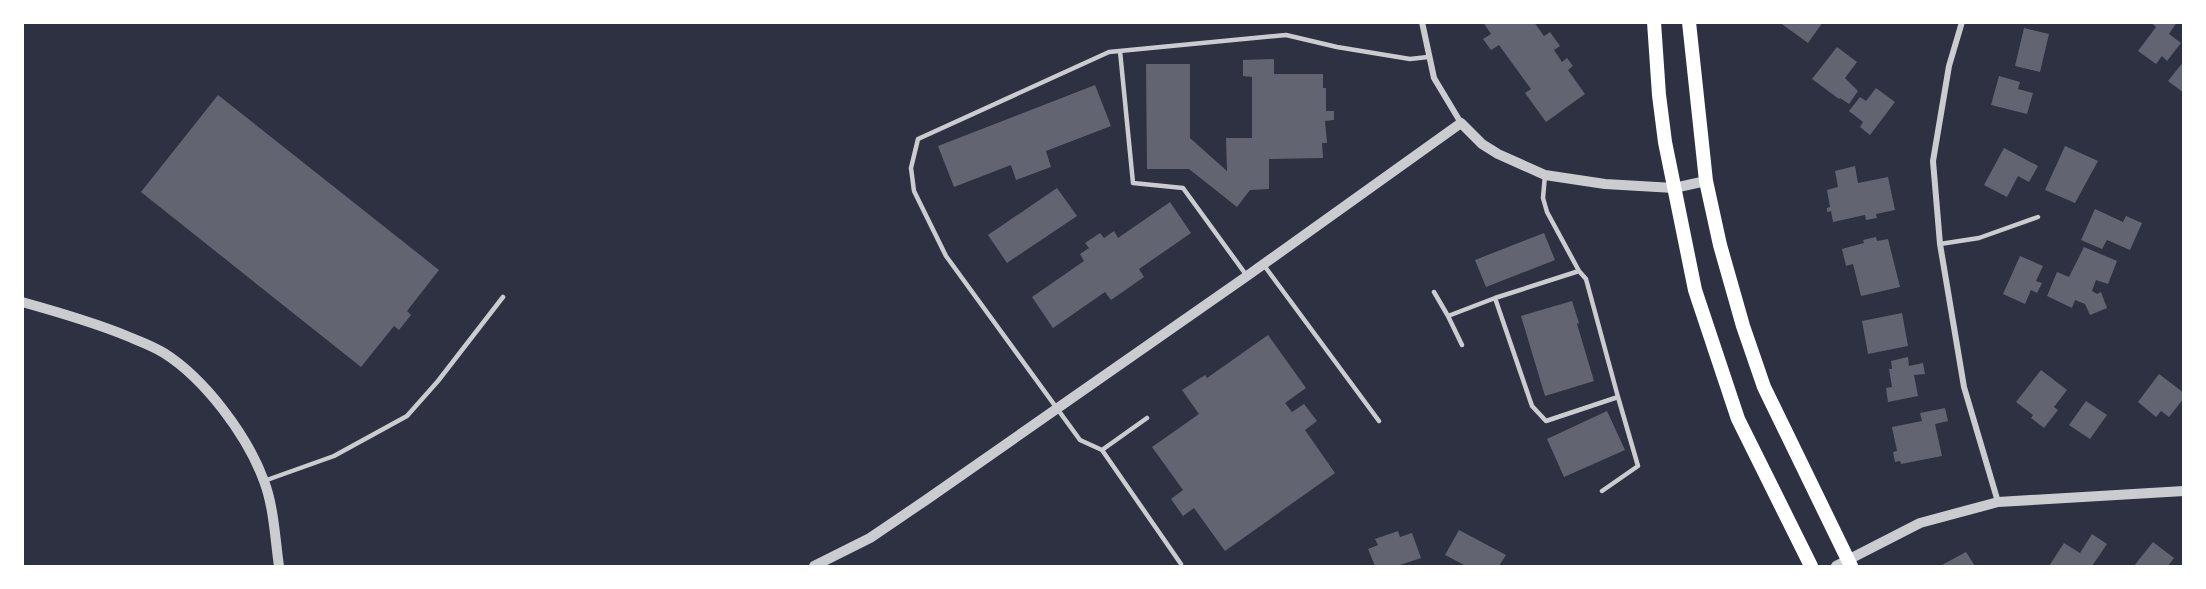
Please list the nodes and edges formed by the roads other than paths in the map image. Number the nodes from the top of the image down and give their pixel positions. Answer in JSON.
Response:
{"nodes":[{"id":1,"x":1422,"y":22,"type":"edge"},
{"id":2,"x":1654,"y":22,"type":"edge"},
{"id":3,"x":1689,"y":22,"type":"edge"},
{"id":4,"x":1962,"y":22,"type":"edge"},
{"id":5,"x":1120,"y":51,"type":"junction"},
{"id":6,"x":1428,"y":57,"type":"junction"},
{"id":7,"x":1461,"y":123,"type":"junction"},
{"id":8,"x":1545,"y":175,"type":"junction"},
{"id":9,"x":1706,"y":181,"type":"junction"},
{"id":10,"x":1674,"y":188,"type":"junction"},
{"id":11,"x":2038,"y":217,"type":"dead end"},
{"id":12,"x":1940,"y":244,"type":"junction"},
{"id":13,"x":1263,"y":264,"type":"junction"},
{"id":14,"x":1579,"y":272,"type":"junction"},
{"id":15,"x":1247,"y":276,"type":"junction"},
{"id":16,"x":1434,"y":292,"type":"dead end"},
{"id":17,"x":503,"y":297,"type":"dead end"},
{"id":18,"x":1495,"y":298,"type":"junction"},
{"id":19,"x":22,"y":302,"type":"edge"},
{"id":20,"x":1448,"y":316,"type":"junction"},
{"id":21,"x":1462,"y":345,"type":"dead end"},
{"id":22,"x":1618,"y":397,"type":"junction"},
{"id":23,"x":1058,"y":408,"type":"junction"},
{"id":24,"x":1147,"y":418,"type":"dead end"},
{"id":25,"x":1379,"y":422,"type":"dead end"},
{"id":26,"x":1101,"y":450,"type":"junction"},
{"id":27,"x":264,"y":482,"type":"junction"},
{"id":28,"x":1602,"y":491,"type":"dead end"},
{"id":29,"x":2184,"y":491,"type":"edge"},
{"id":30,"x":1998,"y":502,"type":"junction"},
{"id":31,"x":1181,"y":564,"type":"dead end"},
{"id":32,"x":1844,"y":564,"type":"edge"},
{"id":33,"x":279,"y":567,"type":"edge"},
{"id":34,"x":814,"y":567,"type":"edge"},
{"id":35,"x":1811,"y":567,"type":"edge"}],
"edges":[{"from":1,"to":6,"type":"street"},
{"from":2,"to":10,"type":"main road"},
{"from":3,"to":9,"type":"main road"},
{"from":4,"to":12,"type":"street"},
{"from":5,"to":6,"type":"lane"},
{"from":5,"to":15,"type":"lane"},
{"from":5,"to":23,"type":"lane"},
{"from":6,"to":7,"type":"street"},
{"from":7,"to":8,"type":"street"},
{"from":7,"to":13,"type":"street"},
{"from":8,"to":10,"type":"street"},
{"from":8,"to":14,"type":"lane"},
{"from":9,"to":10,"type":"street"},
{"from":9,"to":32,"type":"main road"},
{"from":10,"to":35,"type":"main road"},
{"from":11,"to":12,"type":"lane"},
{"from":12,"to":30,"type":"street"},
{"from":13,"to":15,"type":"street"},
{"from":13,"to":25,"type":"lane"},
{"from":14,"to":18,"type":"lane"},
{"from":14,"to":22,"type":"lane"},
{"from":15,"to":23,"type":"street"},
{"from":16,"to":20,"type":"lane"},
{"from":17,"to":27,"type":"lane"},
{"from":18,"to":20,"type":"lane"},
{"from":18,"to":22,"type":"lane"},
{"from":19,"to":27,"type":"street"},
{"from":20,"to":21,"type":"lane"},
{"from":22,"to":28,"type":"lane"},
{"from":23,"to":26,"type":"lane"},
{"from":23,"to":34,"type":"street"},
{"from":24,"to":26,"type":"lane"},
{"from":26,"to":31,"type":"lane"},
{"from":27,"to":33,"type":"street"},
{"from":29,"to":30,"type":"street"},
{"from":30,"to":32,"type":"street"}]}
